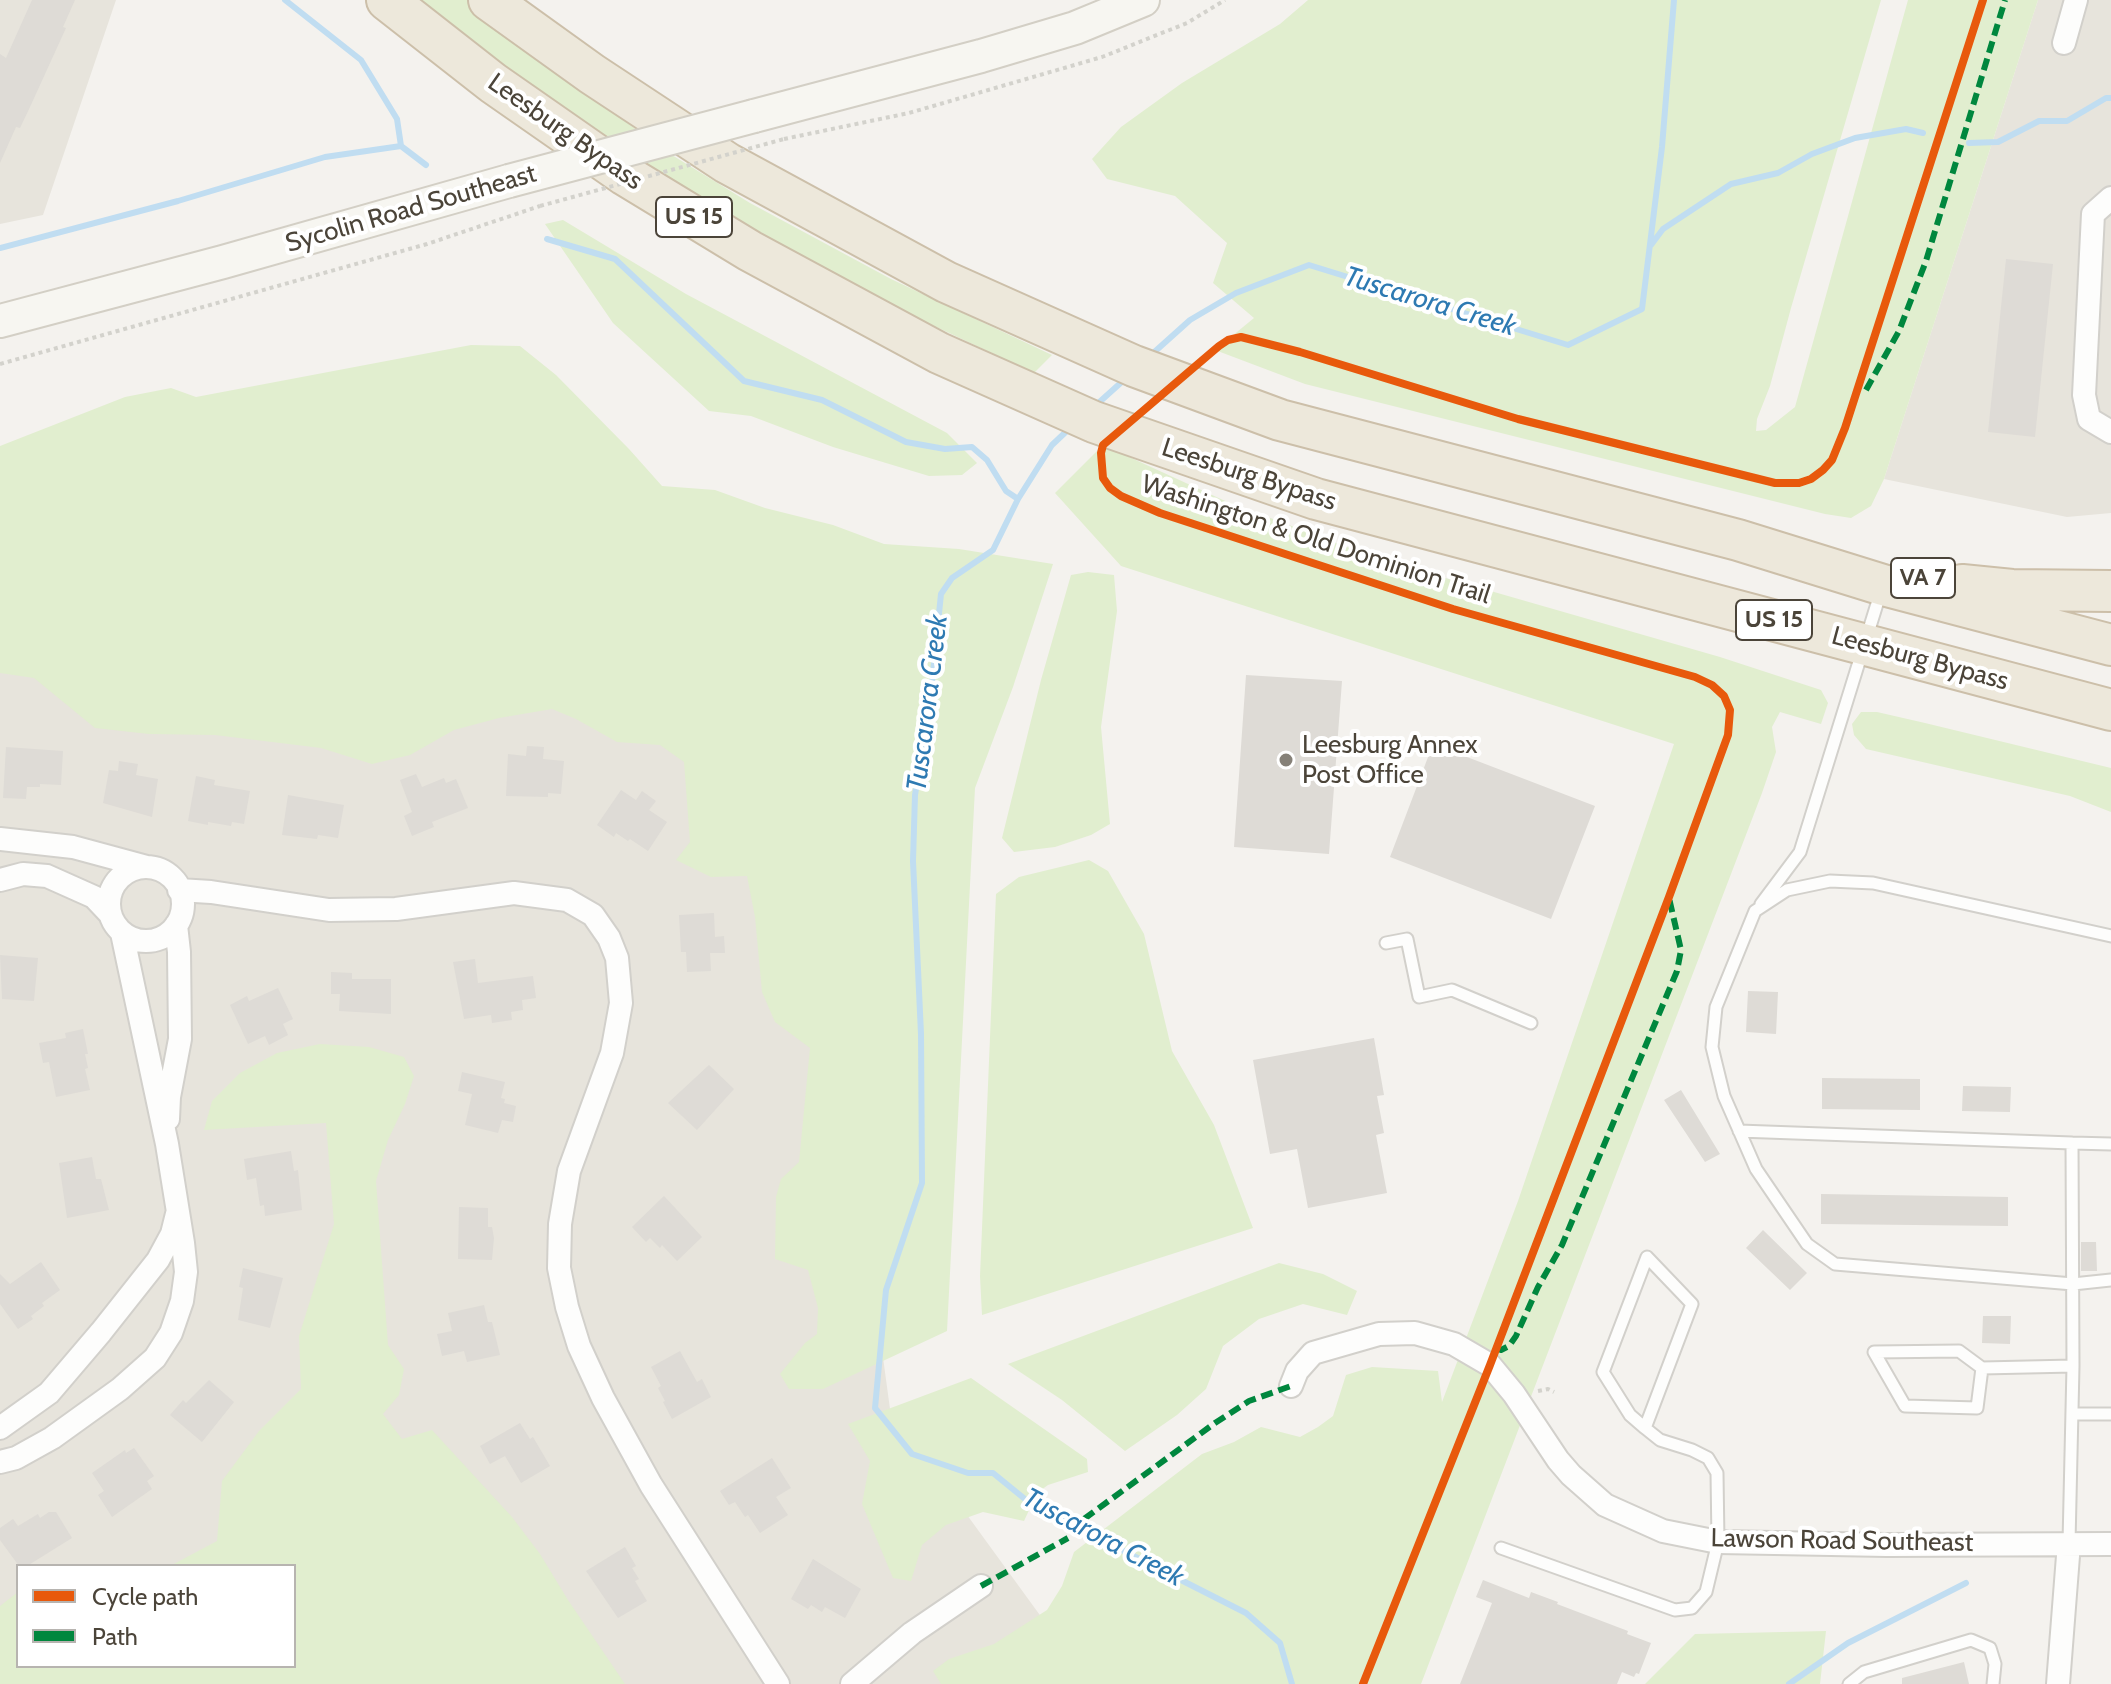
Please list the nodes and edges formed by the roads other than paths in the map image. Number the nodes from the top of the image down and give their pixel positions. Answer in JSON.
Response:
{"nodes":[{"id":1,"x":387,"y":0,"type":"edge"},
{"id":2,"x":489,"y":0,"type":"edge"},
{"id":3,"x":1143,"y":0,"type":"edge"},
{"id":4,"x":2076,"y":0,"type":"edge"},
{"id":5,"x":2064,"y":43,"type":"dead end"},
{"id":6,"x":2111,"y":198,"type":"edge"},
{"id":7,"x":0,"y":321,"type":"edge"},
{"id":8,"x":2111,"y":432,"type":"edge"},
{"id":9,"x":1738,"y":540,"type":"junction"},
{"id":10,"x":1883,"y":585,"type":"junction"},
{"id":11,"x":2111,"y":591,"type":"edge"},
{"id":12,"x":1864,"y":643,"type":"junction"},
{"id":13,"x":2111,"y":645,"type":"edge"},
{"id":14,"x":2111,"y":710,"type":"edge"},
{"id":15,"x":0,"y":839,"type":"edge"},
{"id":16,"x":148,"y":867,"type":"junction"},
{"id":17,"x":0,"y":880,"type":"edge"},
{"id":18,"x":179,"y":890,"type":"junction"},
{"id":19,"x":1755,"y":911,"type":"junction"},
{"id":20,"x":116,"y":923,"type":"junction"},
{"id":21,"x":176,"y":925,"type":"junction"},
{"id":22,"x":2111,"y":936,"type":"edge"},
{"id":23,"x":1386,"y":943,"type":"dead end"},
{"id":24,"x":1531,"y":1023,"type":"dead end"},
{"id":25,"x":1739,"y":1131,"type":"junction"},
{"id":26,"x":2072,"y":1143,"type":"junction"},
{"id":27,"x":167,"y":1144,"type":"junction"},
{"id":28,"x":2111,"y":1144,"type":"edge"},
{"id":29,"x":178,"y":1213,"type":"junction"},
{"id":30,"x":2111,"y":1280,"type":"edge"},
{"id":31,"x":2073,"y":1284,"type":"junction"},
{"id":32,"x":2073,"y":1366,"type":"junction"},
{"id":33,"x":1982,"y":1368,"type":"junction"},
{"id":34,"x":1291,"y":1386,"type":"dead end"},
{"id":35,"x":2072,"y":1414,"type":"junction"},
{"id":36,"x":2111,"y":1414,"type":"edge"},
{"id":37,"x":0,"y":1428,"type":"edge"},
{"id":38,"x":1645,"y":1428,"type":"junction"},
{"id":39,"x":0,"y":1462,"type":"edge"},
{"id":40,"x":1718,"y":1542,"type":"junction"},
{"id":41,"x":2069,"y":1543,"type":"junction"},
{"id":42,"x":2111,"y":1544,"type":"edge"},
{"id":43,"x":1501,"y":1548,"type":"dead end"},
{"id":44,"x":981,"y":1586,"type":"dead end"},
{"id":45,"x":778,"y":1684,"type":"edge"},
{"id":46,"x":852,"y":1684,"type":"edge"},
{"id":47,"x":1849,"y":1684,"type":"edge"},
{"id":48,"x":1993,"y":1684,"type":"edge"},
{"id":49,"x":2058,"y":1684,"type":"edge"}],
"edges":[{"from":1,"to":12,"type":"highway","name":"Leesburg Bypass","number":"US 15"},
{"from":2,"to":9,"type":"highway","number":"US 15"},
{"from":3,"to":7,"type":"main road","name":"Sycolin Road Southeast","bridge":true},
{"from":4,"to":5,"type":"street"},
{"from":6,"to":8,"type":"street"},
{"from":9,"to":10,"type":"highway","number":"US 15"},
{"from":9,"to":11,"type":"highway","number":"VA 7"},
{"from":10,"to":12,"type":"lane"},
{"from":10,"to":13,"type":"highway","number":"US 15"},
{"from":12,"to":14,"type":"highway","name":"Leesburg Bypass","number":"US 15"},
{"from":12,"to":19,"type":"lane"},
{"from":15,"to":16,"type":"street"},
{"from":16,"to":18,"type":"street"},
{"from":16,"to":20,"type":"street"},
{"from":17,"to":20,"type":"street"},
{"from":18,"to":21,"type":"street"},
{"from":18,"to":45,"type":"street"},
{"from":19,"to":22,"type":"lane"},
{"from":19,"to":25,"type":"lane"},
{"from":20,"to":21,"type":"street"},
{"from":20,"to":27,"type":"street"},
{"from":21,"to":27,"type":"street"},
{"from":23,"to":24,"type":"lane"},
{"from":25,"to":26,"type":"lane"},
{"from":25,"to":31,"type":"lane"},
{"from":26,"to":28,"type":"lane"},
{"from":26,"to":31,"type":"lane"},
{"from":27,"to":29,"type":"street"},
{"from":29,"to":37,"type":"street"},
{"from":29,"to":39,"type":"street"},
{"from":30,"to":31,"type":"lane"},
{"from":31,"to":32,"type":"lane"},
{"from":32,"to":33,"type":"lane"},
{"from":32,"to":35,"type":"lane"},
{"from":33,"to":33,"type":"lane"},
{"from":34,"to":40,"type":"street","name":"Lawson Road Southeast"},
{"from":35,"to":36,"type":"lane"},
{"from":35,"to":41,"type":"lane"},
{"from":38,"to":38,"type":"lane"},
{"from":38,"to":40,"type":"lane"},
{"from":40,"to":41,"type":"street","name":"Lawson Road Southeast"},
{"from":40,"to":43,"type":"lane"},
{"from":41,"to":42,"type":"street","name":"Lawson Road Southeast"},
{"from":41,"to":49,"type":"street"},
{"from":44,"to":46,"type":"street"},
{"from":47,"to":48,"type":"lane"}]}
